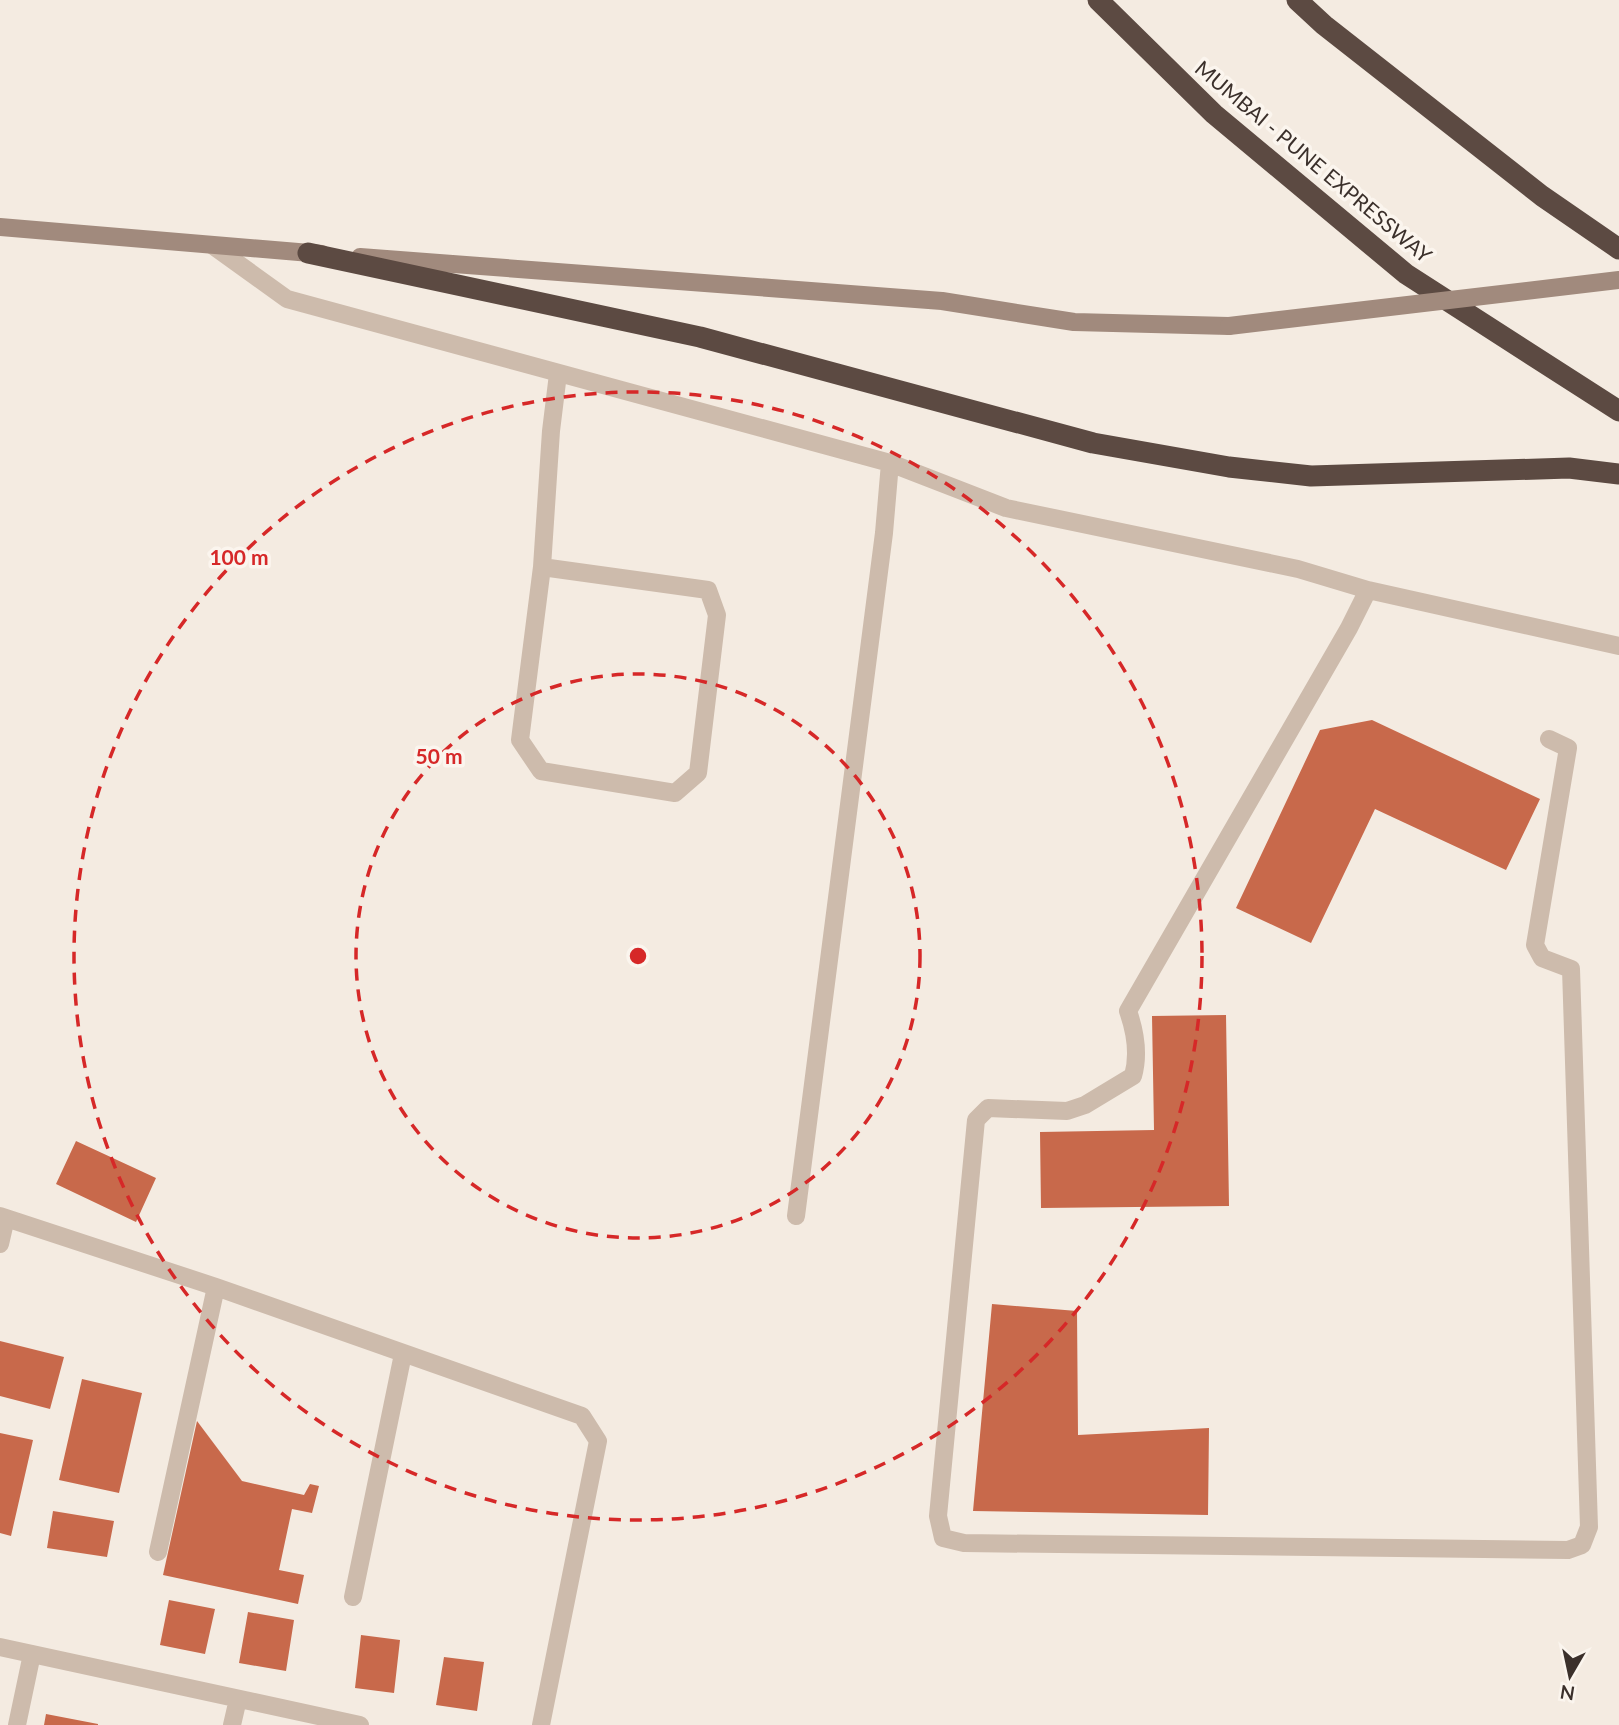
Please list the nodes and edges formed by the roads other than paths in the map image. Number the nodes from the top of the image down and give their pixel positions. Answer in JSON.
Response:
{"nodes":[{"id":1,"x":1098,"y":0,"type":"edge"},
{"id":2,"x":1297,"y":0,"type":"edge"},
{"id":3,"x":0,"y":227,"type":"edge"},
{"id":4,"x":212,"y":244,"type":"junction"},
{"id":5,"x":1619,"y":249,"type":"edge"},
{"id":6,"x":308,"y":253,"type":"junction"},
{"id":7,"x":1619,"y":280,"type":"edge"},
{"id":8,"x":558,"y":374,"type":"junction"},
{"id":9,"x":1619,"y":411,"type":"edge"},
{"id":10,"x":890,"y":463,"type":"junction"},
{"id":11,"x":1619,"y":474,"type":"edge"},
{"id":12,"x":542,"y":567,"type":"junction"},
{"id":13,"x":1368,"y":590,"type":"junction"},
{"id":14,"x":1619,"y":646,"type":"edge"},
{"id":15,"x":1549,"y":740,"type":"dead end"},
{"id":16,"x":796,"y":1216,"type":"dead end"},
{"id":17,"x":3,"y":1217,"type":"edge"},
{"id":18,"x":0,"y":1244,"type":"edge"},
{"id":19,"x":216,"y":1287,"type":"junction"},
{"id":20,"x":403,"y":1354,"type":"junction"},
{"id":21,"x":158,"y":1552,"type":"dead end"},
{"id":22,"x":353,"y":1597,"type":"dead end"},
{"id":23,"x":0,"y":1647,"type":"edge"},
{"id":24,"x":32,"y":1654,"type":"junction"},
{"id":25,"x":238,"y":1699,"type":"junction"},
{"id":26,"x":18,"y":1725,"type":"edge"},
{"id":27,"x":232,"y":1725,"type":"edge"},
{"id":28,"x":360,"y":1725,"type":"edge"},
{"id":29,"x":541,"y":1725,"type":"edge"}],
"edges":[{"from":1,"to":9,"type":"highway","name":"MUMBAI - PUNE EXPRESSWAY"},
{"from":2,"to":5,"type":"highway"},
{"from":3,"to":4,"type":"main road"},
{"from":4,"to":6,"type":"main road"},
{"from":4,"to":8,"type":"street"},
{"from":6,"to":7,"type":"main road","bridge":true},
{"from":6,"to":11,"type":"highway"},
{"from":8,"to":10,"type":"street"},
{"from":8,"to":12,"type":"street"},
{"from":10,"to":13,"type":"street"},
{"from":10,"to":16,"type":"street"},
{"from":12,"to":12,"type":"street"},
{"from":13,"to":14,"type":"street"},
{"from":13,"to":15,"type":"street"},
{"from":17,"to":18,"type":"street"},
{"from":17,"to":19,"type":"street"},
{"from":19,"to":20,"type":"street"},
{"from":19,"to":21,"type":"street"},
{"from":20,"to":22,"type":"street"},
{"from":20,"to":29,"type":"street"},
{"from":23,"to":24,"type":"street"},
{"from":24,"to":25,"type":"street"},
{"from":24,"to":26,"type":"street"},
{"from":25,"to":27,"type":"street"},
{"from":25,"to":28,"type":"street"}]}
